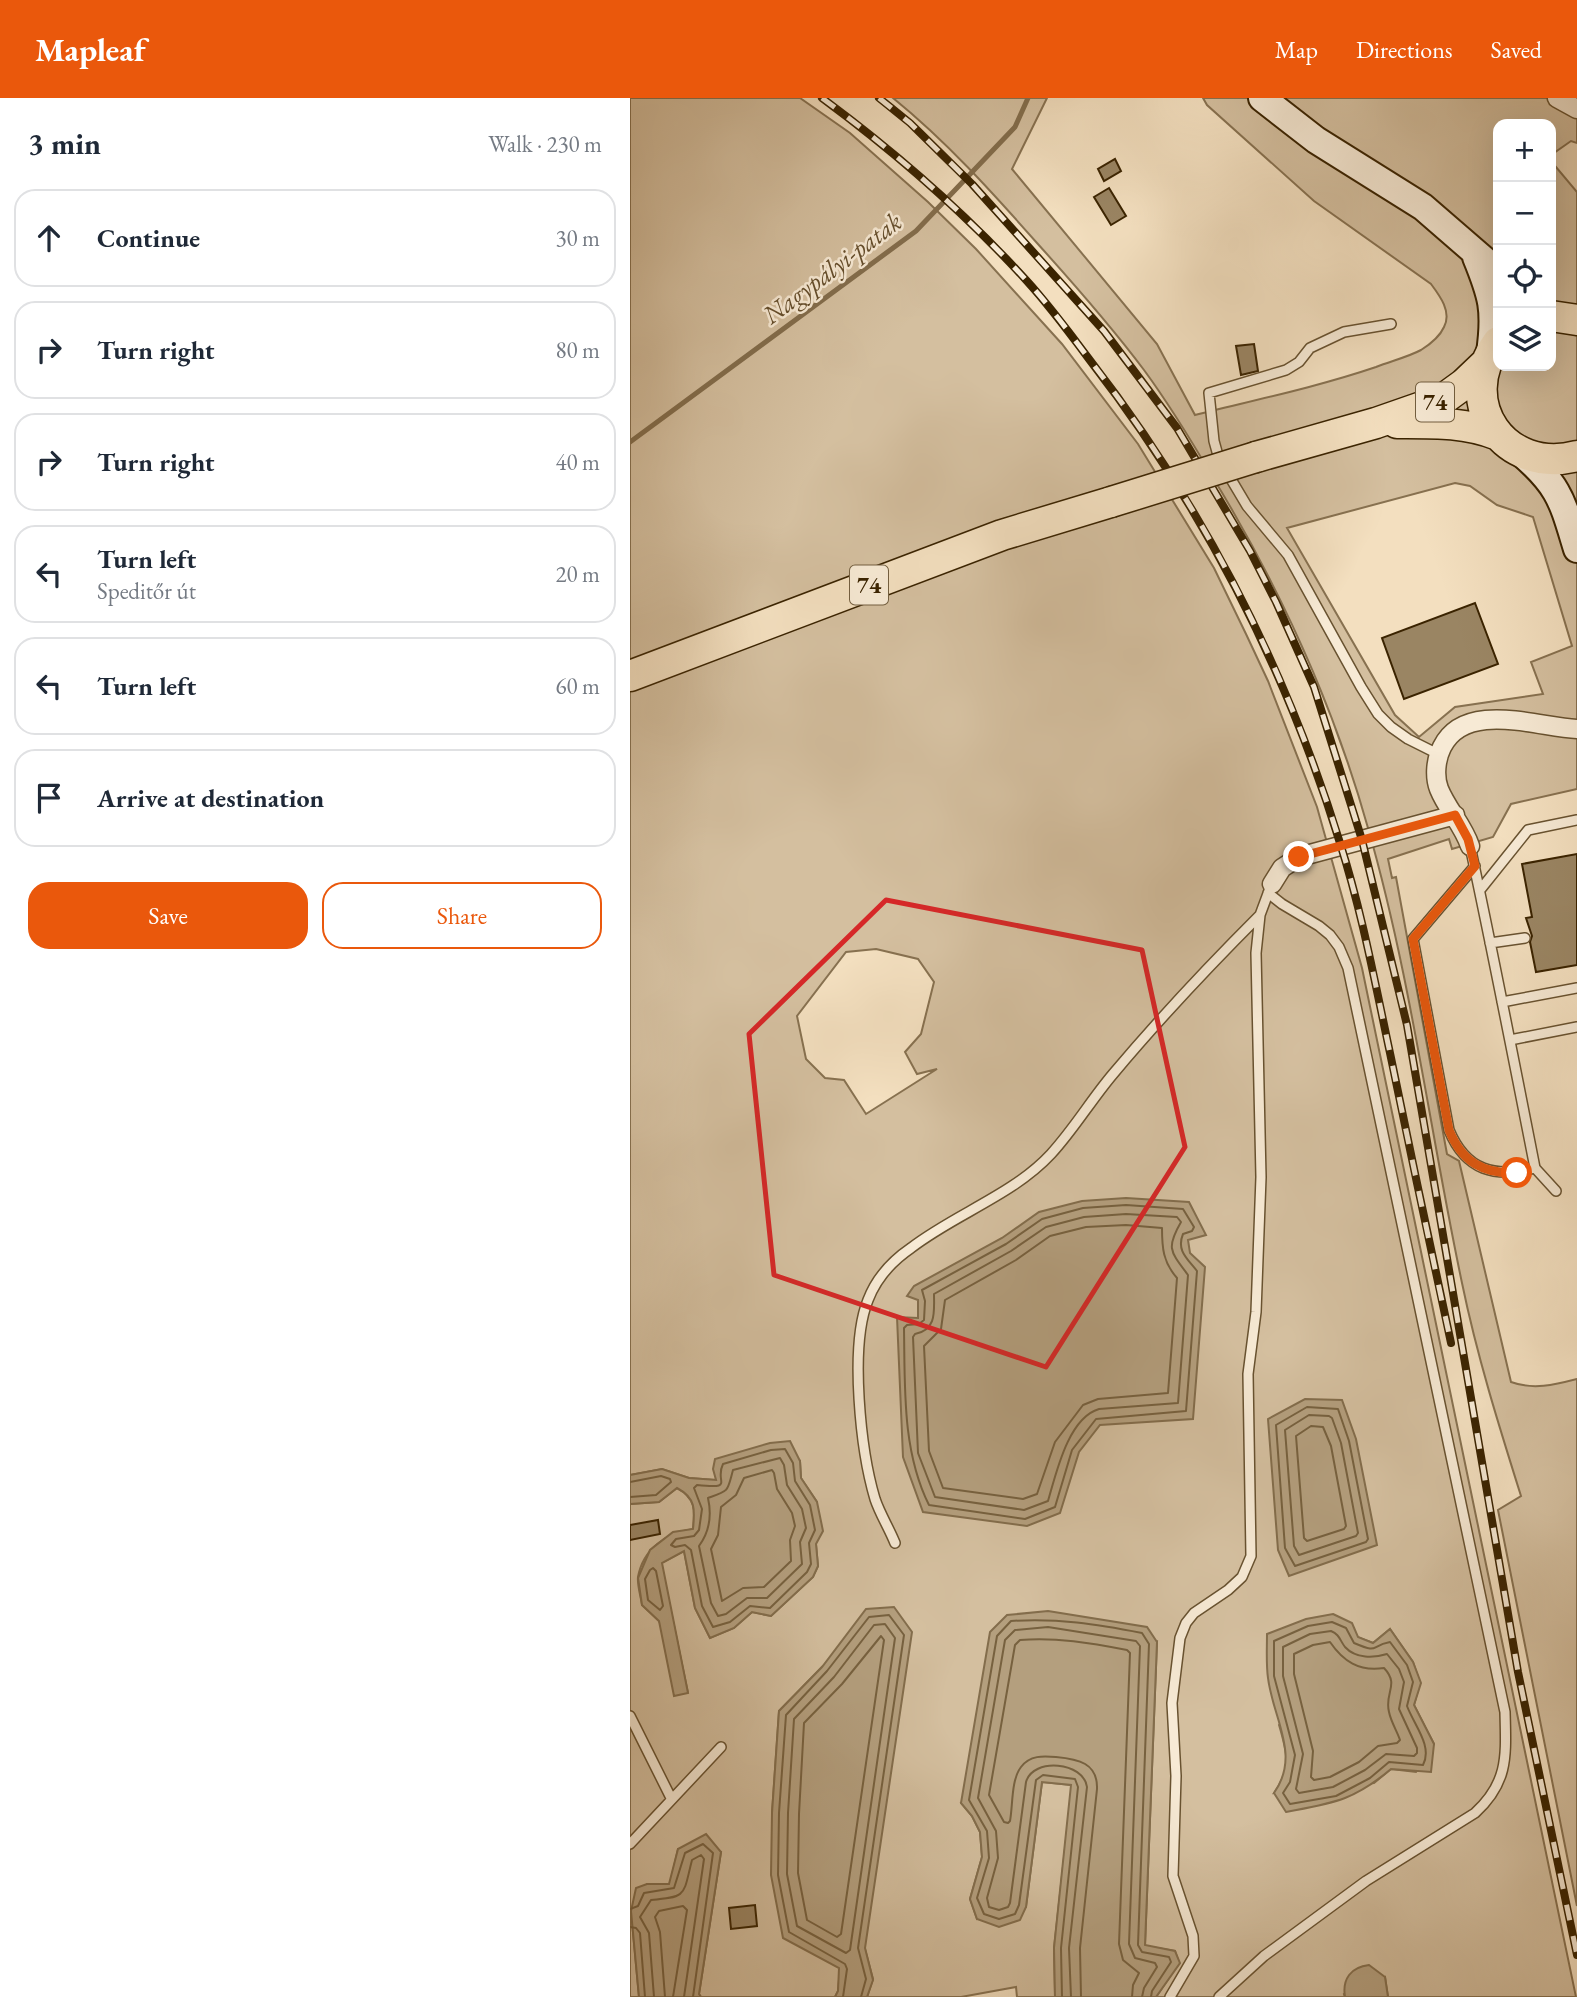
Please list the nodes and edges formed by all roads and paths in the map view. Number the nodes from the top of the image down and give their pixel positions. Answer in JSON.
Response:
{"nodes":[{"id":1,"x":1262,"y":98,"type":"edge"},
{"id":2,"x":1557,"y":98,"type":"edge"},
{"id":3,"x":1577,"y":109,"type":"edge"},
{"id":4,"x":1474,"y":252,"type":"junction"},
{"id":5,"x":1493,"y":268,"type":"edge"},
{"id":6,"x":1391,"y":324,"type":"dead end"},
{"id":7,"x":1491,"y":353,"type":"edge"},
{"id":8,"x":1376,"y":423,"type":"junction"},
{"id":9,"x":1508,"y":443,"type":"junction"},
{"id":10,"x":1577,"y":456,"type":"edge"},
{"id":11,"x":1577,"y":549,"type":"edge"},
{"id":12,"x":630,"y":676,"type":"edge"},
{"id":13,"x":1577,"y":729,"type":"edge"},
{"id":14,"x":1438,"y":754,"type":"junction"},
{"id":15,"x":1455,"y":815,"type":"junction"},
{"id":16,"x":1577,"y":820,"type":"edge"},
{"id":17,"x":1470,"y":846,"type":"joint"},
{"id":18,"x":1475,"y":866,"type":"junction"},
{"id":19,"x":1270,"y":888,"type":"junction"},
{"id":20,"x":1480,"y":890,"type":"junction"},
{"id":21,"x":1261,"y":915,"type":"junction"},
{"id":22,"x":1525,"y":938,"type":"dead end"},
{"id":23,"x":1490,"y":943,"type":"junction"},
{"id":24,"x":1577,"y":988,"type":"edge"},
{"id":25,"x":1502,"y":1002,"type":"junction"},
{"id":26,"x":1577,"y":1027,"type":"edge"},
{"id":27,"x":1510,"y":1040,"type":"junction"},
{"id":28,"x":1535,"y":1168,"type":"junction"},
{"id":29,"x":1556,"y":1191,"type":"dead end"},
{"id":30,"x":895,"y":1542,"type":"dead end"},
{"id":31,"x":630,"y":1716,"type":"edge"},
{"id":32,"x":721,"y":1747,"type":"dead end"},
{"id":33,"x":671,"y":1798,"type":"junction"},
{"id":34,"x":630,"y":1844,"type":"edge"},
{"id":35,"x":1170,"y":1997,"type":"edge"},
{"id":36,"x":1219,"y":1997,"type":"edge"}],
"edges":[{"from":1,"to":4,"type":"main road"},
{"from":2,"to":3,"type":"street"},
{"from":4,"to":5,"type":"main road"},
{"from":4,"to":7,"type":"main road"},
{"from":6,"to":14,"type":"lane"},
{"from":7,"to":8,"type":"main road","number":"74"},
{"from":7,"to":9,"type":"main road","number":"74"},
{"from":8,"to":9,"type":"main road","number":"74"},
{"from":8,"to":12,"type":"main road","number":"74","bridge":true},
{"from":9,"to":10,"type":"main road","number":"74"},
{"from":9,"to":11,"type":"main road"},
{"from":13,"to":14,"type":"street"},
{"from":14,"to":15,"type":"street"},
{"from":15,"to":17,"type":"street"},
{"from":15,"to":19,"type":"street"},
{"from":16,"to":20,"type":"lane"},
{"from":17,"to":18,"type":"lane"},
{"from":18,"to":20,"type":"lane"},
{"from":18,"to":28,"type":"lane"},
{"from":19,"to":21,"type":"lane"},
{"from":19,"to":36,"type":"lane"},
{"from":20,"to":23,"type":"lane"},
{"from":21,"to":30,"type":"lane"},
{"from":21,"to":35,"type":"lane"},
{"from":22,"to":23,"type":"lane"},
{"from":23,"to":25,"type":"lane"},
{"from":24,"to":25,"type":"lane"},
{"from":25,"to":27,"type":"lane"},
{"from":26,"to":27,"type":"lane"},
{"from":27,"to":28,"type":"lane"},
{"from":28,"to":29,"type":"lane"},
{"from":31,"to":33,"type":"lane"},
{"from":32,"to":33,"type":"lane"},
{"from":33,"to":34,"type":"lane"}]}
